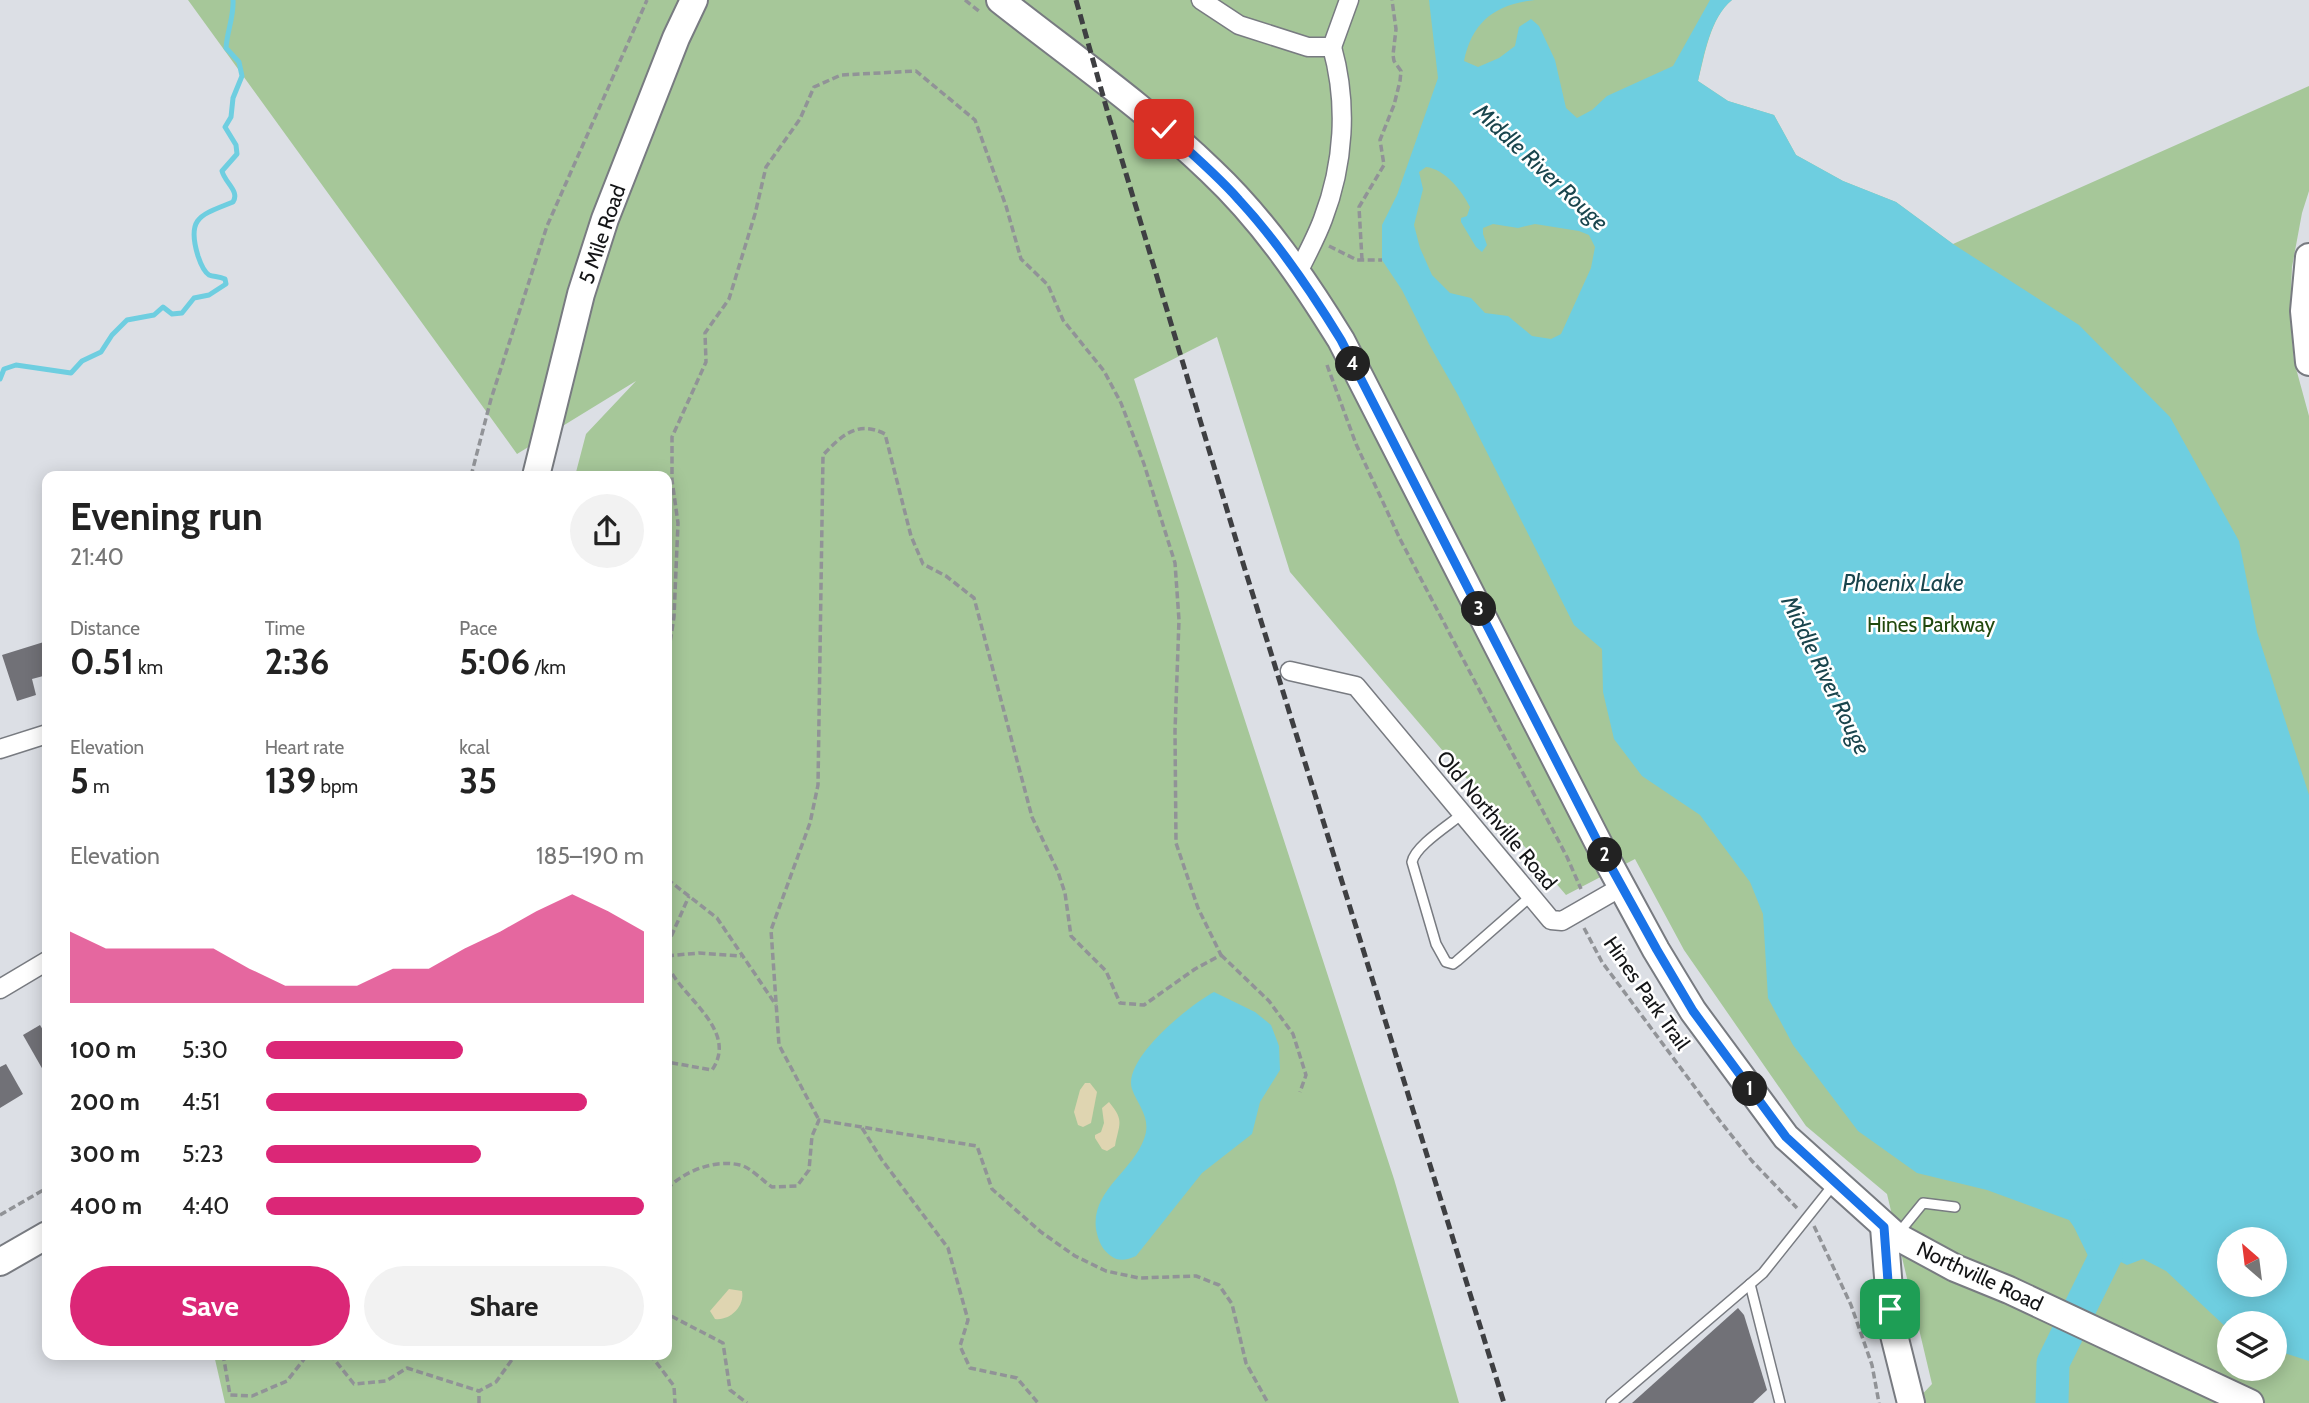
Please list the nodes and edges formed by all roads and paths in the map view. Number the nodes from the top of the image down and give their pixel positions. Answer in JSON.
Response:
{"nodes":[{"id":1,"x":648,"y":0,"type":"edge"},
{"id":2,"x":694,"y":0,"type":"edge"},
{"id":3,"x":965,"y":0,"type":"edge"},
{"id":4,"x":1201,"y":0,"type":"edge"},
{"id":5,"x":1349,"y":0,"type":"edge"},
{"id":6,"x":1392,"y":0,"type":"edge"},
{"id":7,"x":991,"y":7,"type":"edge"},
{"id":8,"x":1332,"y":47,"type":"junction"},
{"id":9,"x":1315,"y":237,"type":"junction"},
{"id":10,"x":2309,"y":257,"type":"edge"},
{"id":11,"x":1362,"y":260,"type":"junction"},
{"id":12,"x":1382,"y":260,"type":"dead end"},
{"id":13,"x":1297,"y":274,"type":"junction"},
{"id":14,"x":1323,"y":353,"type":"dead end"},
{"id":15,"x":2309,"y":362,"type":"edge"},
{"id":16,"x":472,"y":471,"type":"edge"},
{"id":17,"x":537,"y":471,"type":"edge"},
{"id":18,"x":671,"y":471,"type":"edge"},
{"id":19,"x":672,"y":486,"type":"edge"},
{"id":20,"x":672,"y":630,"type":"edge"},
{"id":21,"x":1290,"y":671,"type":"dead end"},
{"id":22,"x":42,"y":736,"type":"edge"},
{"id":23,"x":0,"y":749,"type":"edge"},
{"id":24,"x":1462,"y":814,"type":"junction"},
{"id":25,"x":672,"y":883,"type":"edge"},
{"id":26,"x":1623,"y":886,"type":"junction"},
{"id":27,"x":689,"y":896,"type":"junction"},
{"id":28,"x":1531,"y":896,"type":"junction"},
{"id":29,"x":1584,"y":906,"type":"junction"},
{"id":30,"x":672,"y":935,"type":"edge"},
{"id":31,"x":672,"y":955,"type":"edge"},
{"id":32,"x":1221,"y":955,"type":"junction"},
{"id":33,"x":742,"y":956,"type":"junction"},
{"id":34,"x":42,"y":964,"type":"edge"},
{"id":35,"x":672,"y":973,"type":"edge"},
{"id":36,"x":0,"y":989,"type":"edge"},
{"id":37,"x":777,"y":1007,"type":"junction"},
{"id":38,"x":672,"y":1063,"type":"edge"},
{"id":39,"x":1300,"y":1092,"type":"dead end"},
{"id":40,"x":819,"y":1120,"type":"junction"},
{"id":41,"x":862,"y":1128,"type":"junction"},
{"id":42,"x":1836,"y":1182,"type":"junction"},
{"id":43,"x":672,"y":1183,"type":"edge"},
{"id":44,"x":42,"y":1191,"type":"edge"},
{"id":45,"x":1955,"y":1207,"type":"dead end"},
{"id":46,"x":0,"y":1215,"type":"edge"},
{"id":47,"x":1806,"y":1217,"type":"junction"},
{"id":48,"x":1890,"y":1232,"type":"junction"},
{"id":49,"x":42,"y":1239,"type":"edge"},
{"id":50,"x":0,"y":1262,"type":"edge"},
{"id":51,"x":1750,"y":1284,"type":"junction"},
{"id":52,"x":672,"y":1317,"type":"edge"},
{"id":53,"x":224,"y":1360,"type":"edge"},
{"id":54,"x":303,"y":1360,"type":"edge"},
{"id":55,"x":335,"y":1360,"type":"edge"},
{"id":56,"x":512,"y":1360,"type":"edge"},
{"id":57,"x":654,"y":1360,"type":"edge"},
{"id":58,"x":479,"y":1391,"type":"junction"},
{"id":59,"x":479,"y":1403,"type":"edge"},
{"id":60,"x":675,"y":1403,"type":"edge"},
{"id":61,"x":747,"y":1403,"type":"edge"},
{"id":62,"x":1038,"y":1403,"type":"edge"},
{"id":63,"x":1268,"y":1403,"type":"edge"},
{"id":64,"x":1611,"y":1403,"type":"edge"},
{"id":65,"x":1780,"y":1403,"type":"edge"},
{"id":66,"x":1878,"y":1403,"type":"edge"},
{"id":67,"x":1911,"y":1403,"type":"edge"},
{"id":68,"x":2250,"y":1403,"type":"edge"}],
"edges":[{"from":1,"to":16,"type":"path"},
{"from":2,"to":17,"type":"street","name":"5 Mile Road"},
{"from":3,"to":7,"type":"path"},
{"from":4,"to":8,"type":"street"},
{"from":5,"to":8,"type":"street"},
{"from":6,"to":11,"type":"path"},
{"from":7,"to":13,"type":"street","name":"Northville Road"},
{"from":8,"to":9,"type":"street"},
{"from":9,"to":11,"type":"path"},
{"from":9,"to":13,"type":"street"},
{"from":10,"to":15,"type":"street"},
{"from":11,"to":12,"type":"path"},
{"from":13,"to":26,"type":"street","name":"Northville Road"},
{"from":14,"to":29,"type":"path","name":"Hines Park Trail"},
{"from":18,"to":32,"type":"path"},
{"from":19,"to":20,"type":"path"},
{"from":21,"to":24,"type":"street","name":"Old Northville Road"},
{"from":22,"to":23,"type":"street"},
{"from":24,"to":28,"type":"street","name":"Old Northville Road"},
{"from":24,"to":28,"type":"lane"},
{"from":25,"to":27,"type":"path"},
{"from":26,"to":29,"type":"street","name":"Old Northville Road"},
{"from":26,"to":42,"type":"street","name":"Northville Road"},
{"from":27,"to":30,"type":"path"},
{"from":27,"to":33,"type":"path"},
{"from":28,"to":29,"type":"street","name":"Old Northville Road"},
{"from":29,"to":47,"type":"path","name":"Hines Park Trail"},
{"from":31,"to":33,"type":"path"},
{"from":32,"to":37,"type":"path"},
{"from":32,"to":39,"type":"path"},
{"from":33,"to":37,"type":"path"},
{"from":34,"to":36,"type":"street"},
{"from":35,"to":38,"type":"path"},
{"from":37,"to":40,"type":"path"},
{"from":40,"to":41,"type":"path"},
{"from":40,"to":43,"type":"path"},
{"from":41,"to":62,"type":"path"},
{"from":41,"to":63,"type":"path"},
{"from":42,"to":47,"type":"lane"},
{"from":42,"to":48,"type":"street","name":"Northville Road"},
{"from":44,"to":46,"type":"path"},
{"from":45,"to":48,"type":"lane"},
{"from":47,"to":51,"type":"lane"},
{"from":47,"to":66,"type":"path","name":"Hines Park Trail"},
{"from":48,"to":67,"type":"street"},
{"from":48,"to":68,"type":"street","name":"Northville Road"},
{"from":49,"to":50,"type":"street"},
{"from":51,"to":64,"type":"lane"},
{"from":51,"to":65,"type":"lane"},
{"from":52,"to":61,"type":"path"},
{"from":53,"to":54,"type":"path"},
{"from":55,"to":58,"type":"path"},
{"from":56,"to":58,"type":"path"},
{"from":57,"to":60,"type":"path"},
{"from":58,"to":59,"type":"path"}]}
